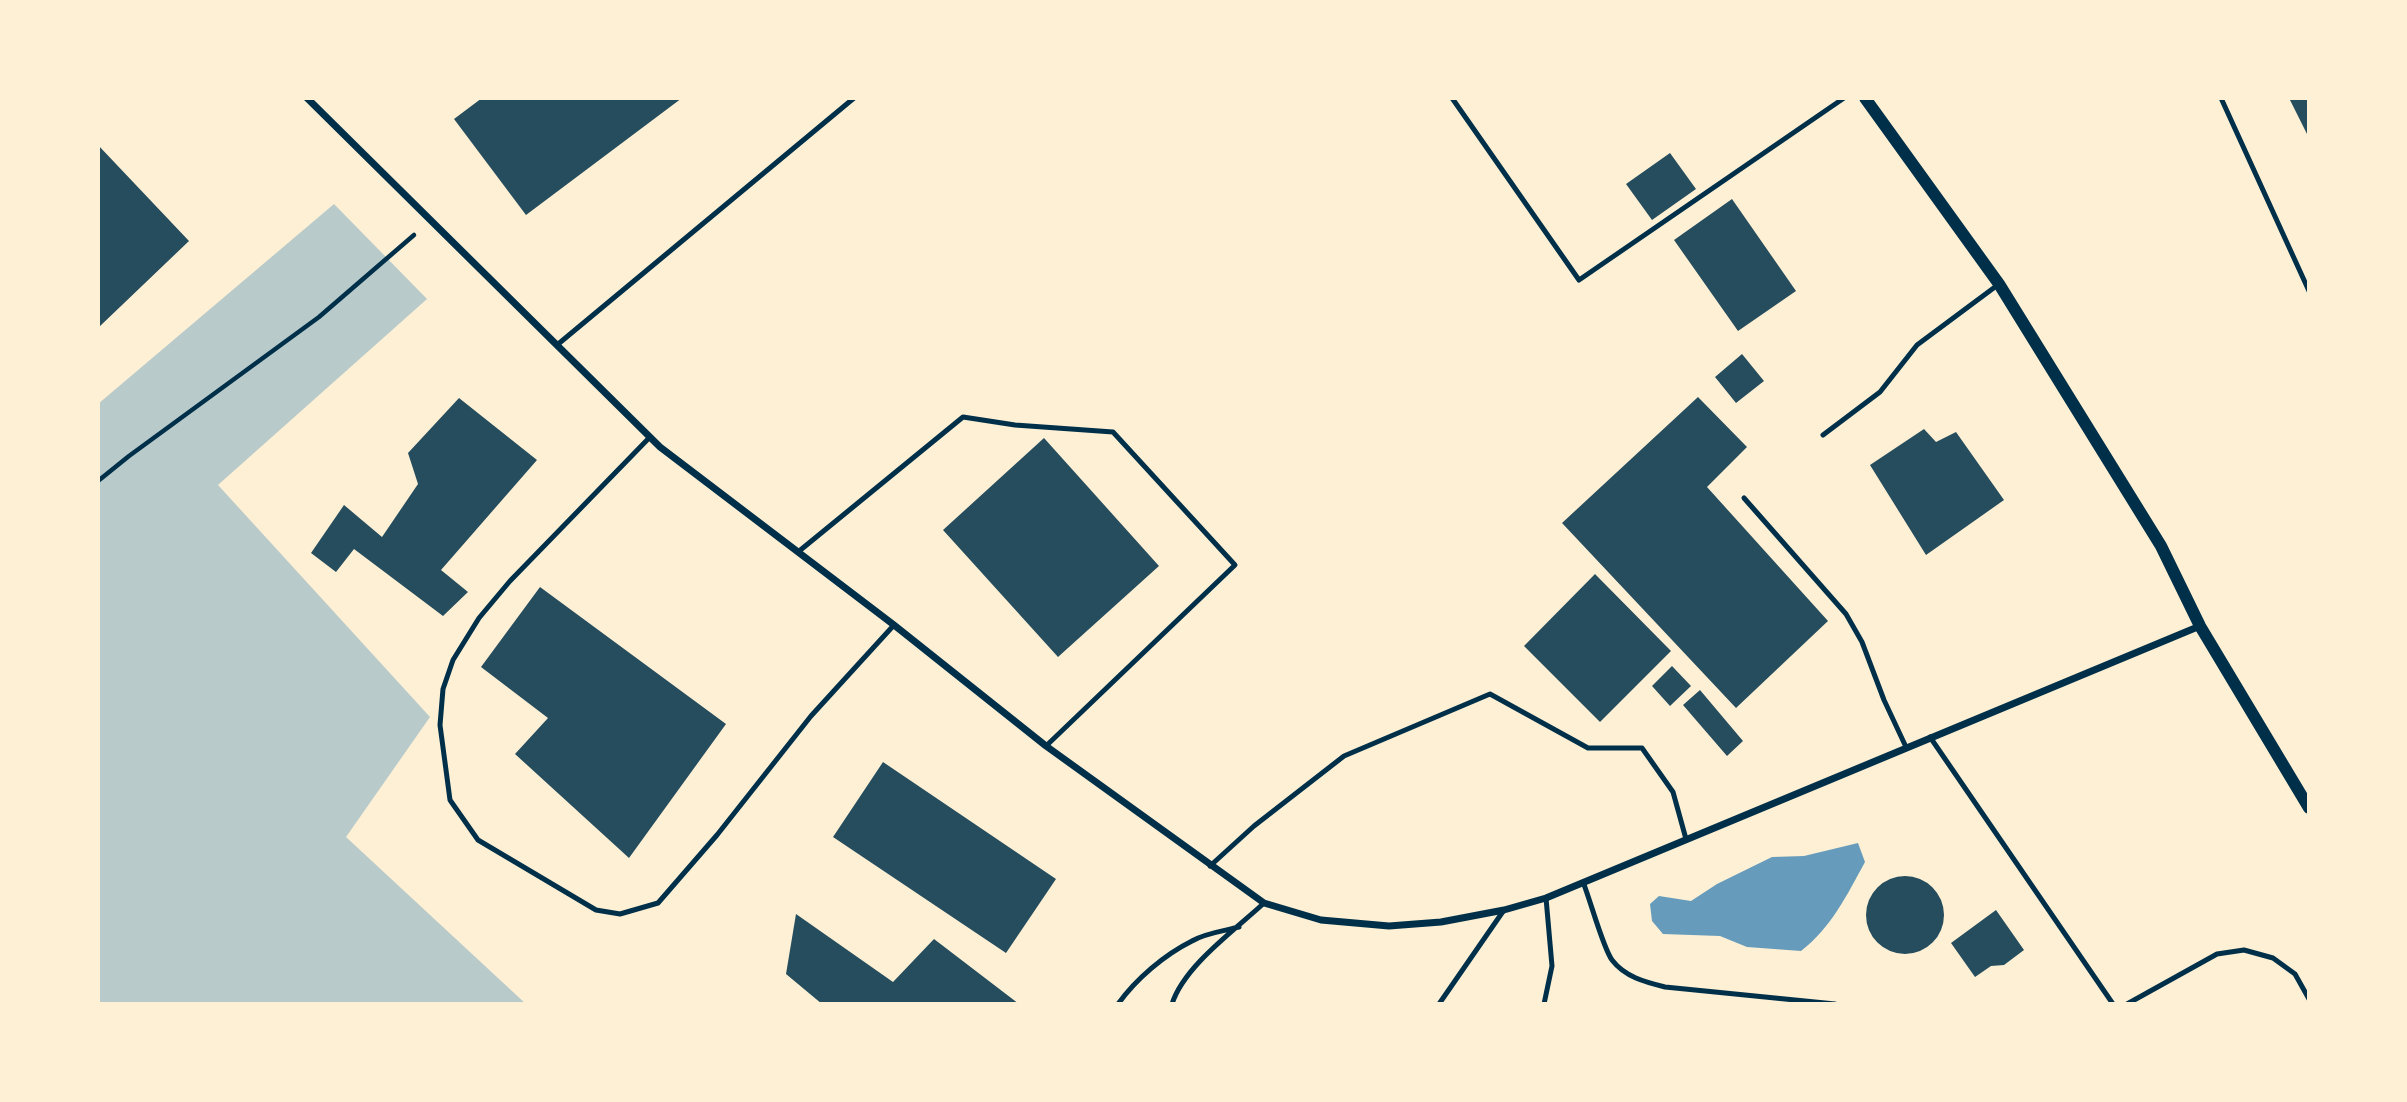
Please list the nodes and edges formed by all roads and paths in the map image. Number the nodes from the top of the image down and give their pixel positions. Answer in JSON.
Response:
{"nodes":[{"id":1,"x":307,"y":98,"type":"edge"},
{"id":2,"x":854,"y":98,"type":"edge"},
{"id":3,"x":1452,"y":98,"type":"edge"},
{"id":4,"x":1844,"y":98,"type":"edge"},
{"id":5,"x":1865,"y":98,"type":"edge"},
{"id":6,"x":2221,"y":98,"type":"edge"},
{"id":7,"x":431,"y":220,"type":"junction"},
{"id":8,"x":1999,"y":284,"type":"junction"},
{"id":9,"x":2309,"y":290,"type":"edge"},
{"id":10,"x":557,"y":345,"type":"junction"},
{"id":11,"x":1823,"y":435,"type":"dead end"},
{"id":12,"x":650,"y":437,"type":"junction"},
{"id":13,"x":98,"y":481,"type":"edge"},
{"id":14,"x":1744,"y":498,"type":"dead end"},
{"id":15,"x":798,"y":552,"type":"junction"},
{"id":16,"x":894,"y":625,"type":"junction"},
{"id":17,"x":2200,"y":626,"type":"junction"},
{"id":18,"x":1930,"y":737,"type":"junction"},
{"id":19,"x":1046,"y":746,"type":"junction"},
{"id":20,"x":1906,"y":747,"type":"junction"},
{"id":21,"x":2309,"y":808,"type":"edge"},
{"id":22,"x":1686,"y":839,"type":"junction"},
{"id":23,"x":1210,"y":866,"type":"junction"},
{"id":24,"x":1583,"y":882,"type":"junction"},
{"id":25,"x":1546,"y":898,"type":"junction"},
{"id":26,"x":1264,"y":904,"type":"junction"},
{"id":27,"x":1504,"y":910,"type":"junction"},
{"id":28,"x":1239,"y":927,"type":"junction"},
{"id":29,"x":2309,"y":999,"type":"edge"},
{"id":30,"x":1118,"y":1004,"type":"edge"},
{"id":31,"x":1172,"y":1004,"type":"edge"},
{"id":32,"x":1439,"y":1004,"type":"edge"},
{"id":33,"x":1544,"y":1004,"type":"edge"},
{"id":34,"x":1835,"y":1004,"type":"edge"},
{"id":35,"x":2113,"y":1004,"type":"edge"},
{"id":36,"x":2127,"y":1004,"type":"edge"}],
"edges":[{"from":1,"to":7,"type":"street"},
{"from":2,"to":10,"type":"lane"},
{"from":3,"to":4,"type":"lane"},
{"from":5,"to":8,"type":"street"},
{"from":6,"to":9,"type":"lane"},
{"from":7,"to":10,"type":"street"},
{"from":7,"to":13,"type":"path"},
{"from":8,"to":11,"type":"lane"},
{"from":8,"to":17,"type":"street"},
{"from":10,"to":12,"type":"street"},
{"from":12,"to":15,"type":"street"},
{"from":12,"to":16,"type":"lane"},
{"from":14,"to":20,"type":"lane"},
{"from":15,"to":16,"type":"street"},
{"from":15,"to":19,"type":"lane"},
{"from":16,"to":19,"type":"street"},
{"from":17,"to":18,"type":"street"},
{"from":17,"to":21,"type":"street"},
{"from":18,"to":20,"type":"street"},
{"from":18,"to":35,"type":"lane"},
{"from":19,"to":23,"type":"street"},
{"from":20,"to":22,"type":"street"},
{"from":22,"to":23,"type":"lane"},
{"from":22,"to":24,"type":"street"},
{"from":23,"to":26,"type":"street"},
{"from":24,"to":25,"type":"street"},
{"from":24,"to":34,"type":"lane"},
{"from":25,"to":27,"type":"street"},
{"from":25,"to":33,"type":"lane"},
{"from":26,"to":27,"type":"street"},
{"from":26,"to":28,"type":"lane"},
{"from":27,"to":32,"type":"lane"},
{"from":28,"to":30,"type":"lane"},
{"from":28,"to":31,"type":"lane"},
{"from":29,"to":36,"type":"lane"}]}
